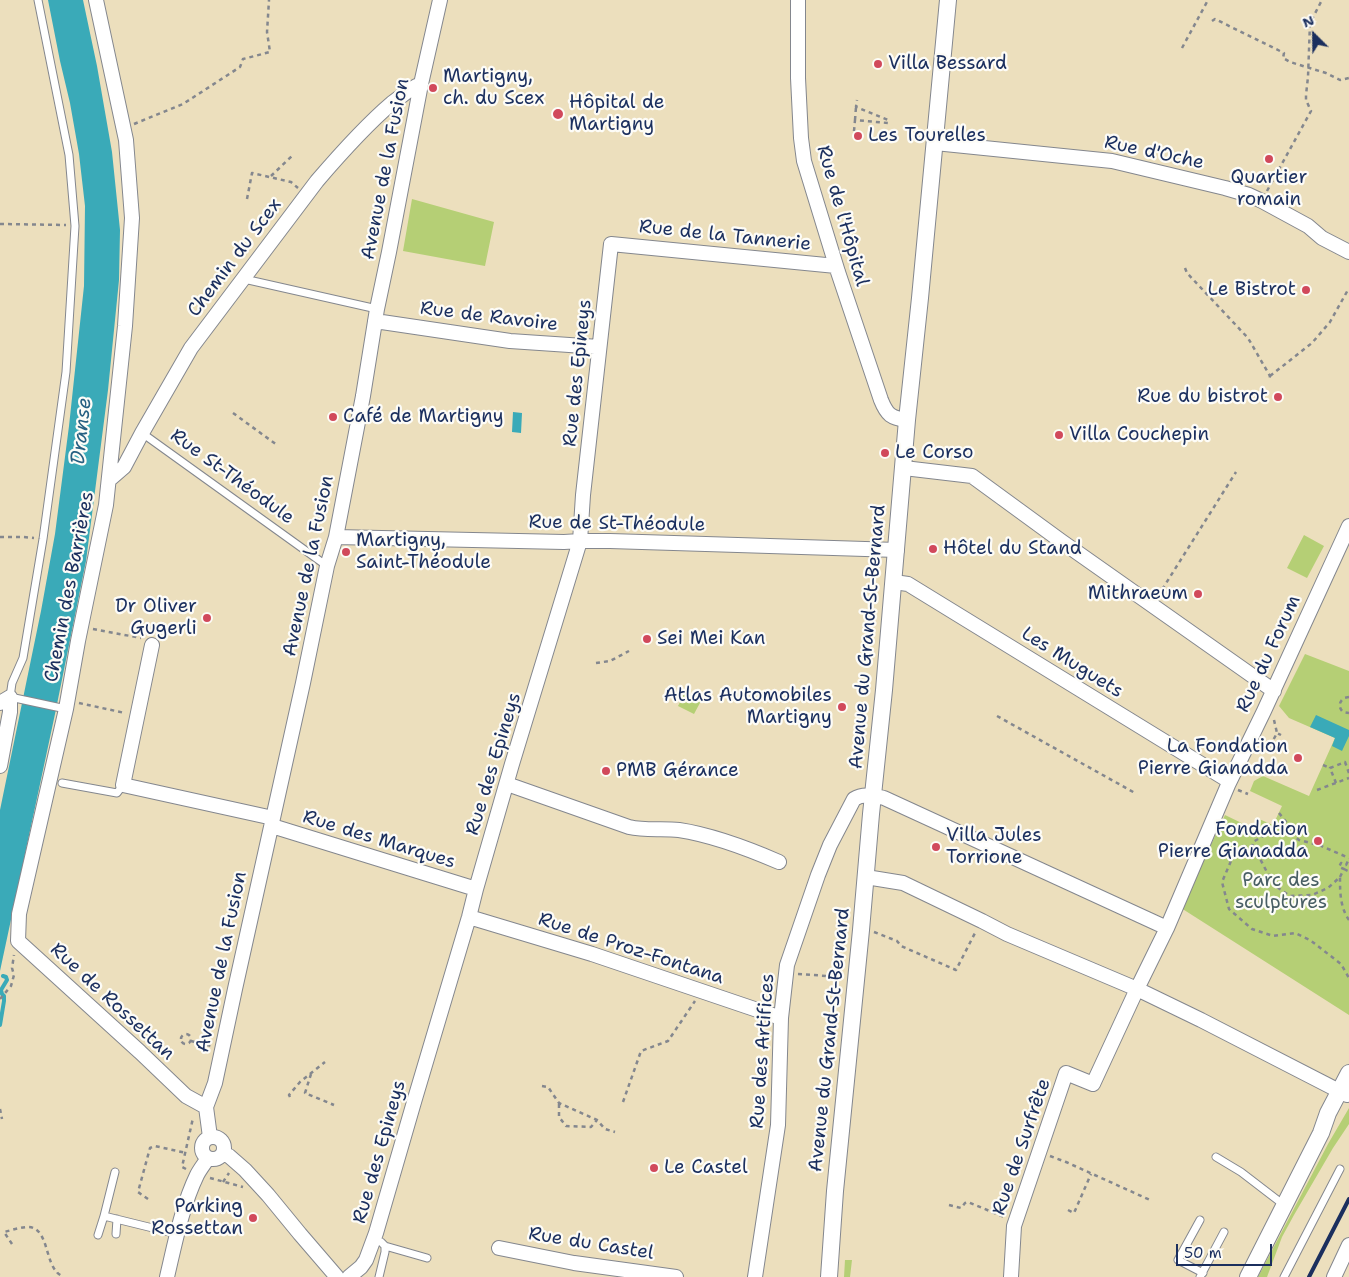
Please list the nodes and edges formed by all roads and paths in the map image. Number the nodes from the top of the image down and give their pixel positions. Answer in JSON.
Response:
{"nodes":[{"id":1,"x":38,"y":0,"type":"edge"},
{"id":2,"x":96,"y":0,"type":"edge"},
{"id":3,"x":269,"y":0,"type":"edge"},
{"id":4,"x":440,"y":0,"type":"edge"},
{"id":5,"x":798,"y":0,"type":"edge"},
{"id":6,"x":948,"y":0,"type":"edge"},
{"id":7,"x":1208,"y":0,"type":"edge"},
{"id":8,"x":1322,"y":0,"type":"edge"},
{"id":9,"x":1212,"y":20,"type":"dead end"},
{"id":10,"x":1182,"y":48,"type":"dead end"},
{"id":11,"x":1308,"y":67,"type":"junction"},
{"id":12,"x":1349,"y":78,"type":"edge"},
{"id":13,"x":421,"y":84,"type":"junction"},
{"id":14,"x":857,"y":100,"type":"dead end"},
{"id":15,"x":856,"y":107,"type":"junction"},
{"id":16,"x":855,"y":120,"type":"junction"},
{"id":17,"x":124,"y":128,"type":"junction"},
{"id":18,"x":854,"y":131,"type":"dead end"},
{"id":19,"x":935,"y":143,"type":"junction"},
{"id":20,"x":292,"y":156,"type":"dead end"},
{"id":21,"x":271,"y":176,"type":"junction"},
{"id":22,"x":302,"y":192,"type":"dead end"},
{"id":23,"x":247,"y":199,"type":"dead end"},
{"id":24,"x":1262,"y":201,"type":"junction"},
{"id":25,"x":0,"y":224,"type":"edge"},
{"id":26,"x":75,"y":226,"type":"junction"},
{"id":27,"x":611,"y":244,"type":"joint"},
{"id":28,"x":1349,"y":252,"type":"edge"},
{"id":29,"x":836,"y":266,"type":"junction"},
{"id":30,"x":1185,"y":268,"type":"dead end"},
{"id":31,"x":244,"y":279,"type":"junction"},
{"id":32,"x":1349,"y":288,"type":"edge"},
{"id":33,"x":376,"y":315,"type":"junction"},
{"id":34,"x":599,"y":347,"type":"junction"},
{"id":35,"x":1270,"y":376,"type":"junction"},
{"id":36,"x":1269,"y":380,"type":"dead end"},
{"id":37,"x":233,"y":413,"type":"dead end"},
{"id":38,"x":907,"y":420,"type":"junction"},
{"id":39,"x":142,"y":433,"type":"junction"},
{"id":40,"x":277,"y":445,"type":"dead end"},
{"id":41,"x":904,"y":468,"type":"junction"},
{"id":42,"x":1236,"y":472,"type":"dead end"},
{"id":43,"x":109,"y":480,"type":"junction"},
{"id":44,"x":1349,"y":526,"type":"edge"},
{"id":45,"x":0,"y":537,"type":"edge"},
{"id":46,"x":336,"y":537,"type":"junction"},
{"id":47,"x":43,"y":539,"type":"junction"},
{"id":48,"x":580,"y":541,"type":"junction"},
{"id":49,"x":897,"y":550,"type":"junction"},
{"id":50,"x":327,"y":566,"type":"junction"},
{"id":51,"x":894,"y":582,"type":"junction"},
{"id":52,"x":1152,"y":606,"type":"junction"},
{"id":53,"x":81,"y":626,"type":"junction"},
{"id":54,"x":147,"y":641,"type":"joint"},
{"id":55,"x":629,"y":651,"type":"dead end"},
{"id":56,"x":596,"y":663,"type":"dead end"},
{"id":57,"x":1274,"y":691,"type":"junction"},
{"id":58,"x":1349,"y":697,"type":"edge"},
{"id":59,"x":9,"y":700,"type":"edge"},
{"id":60,"x":65,"y":706,"type":"junction"},
{"id":61,"x":1349,"y":713,"type":"edge"},
{"id":62,"x":138,"y":716,"type":"junction"},
{"id":63,"x":997,"y":716,"type":"dead end"},
{"id":64,"x":1274,"y":716,"type":"dead end"},
{"id":65,"x":1276,"y":733,"type":"junction"},
{"id":66,"x":1281,"y":735,"type":"dead end"},
{"id":67,"x":1269,"y":748,"type":"junction"},
{"id":68,"x":1274,"y":751,"type":"dead end"},
{"id":69,"x":1254,"y":755,"type":"dead end"},
{"id":70,"x":1323,"y":765,"type":"dead end"},
{"id":71,"x":0,"y":766,"type":"edge"},
{"id":72,"x":1330,"y":768,"type":"junction"},
{"id":73,"x":1349,"y":774,"type":"edge"},
{"id":74,"x":1349,"y":778,"type":"edge"},
{"id":75,"x":1229,"y":782,"type":"junction"},
{"id":76,"x":1336,"y":783,"type":"junction"},
{"id":77,"x":62,"y":784,"type":"dead end"},
{"id":78,"x":507,"y":784,"type":"junction"},
{"id":79,"x":123,"y":785,"type":"junction"},
{"id":80,"x":1317,"y":790,"type":"dead end"},
{"id":81,"x":1135,"y":793,"type":"dead end"},
{"id":82,"x":873,"y":796,"type":"junction"},
{"id":83,"x":1279,"y":813,"type":"dead end"},
{"id":84,"x":272,"y":822,"type":"junction"},
{"id":85,"x":1289,"y":832,"type":"junction"},
{"id":86,"x":1252,"y":848,"type":"junction"},
{"id":87,"x":1349,"y":859,"type":"edge"},
{"id":88,"x":779,"y":862,"type":"dead end"},
{"id":89,"x":1348,"y":867,"type":"edge"},
{"id":90,"x":1344,"y":869,"type":"junction"},
{"id":91,"x":866,"y":877,"type":"junction"},
{"id":92,"x":1340,"y":877,"type":"junction"},
{"id":93,"x":476,"y":889,"type":"junction"},
{"id":94,"x":469,"y":918,"type":"junction"},
{"id":95,"x":982,"y":920,"type":"junction"},
{"id":96,"x":1349,"y":920,"type":"edge"},
{"id":97,"x":1167,"y":928,"type":"junction"},
{"id":98,"x":861,"y":930,"type":"junction"},
{"id":99,"x":18,"y":940,"type":"joint"},
{"id":100,"x":12,"y":968,"type":"dead end"},
{"id":101,"x":786,"y":973,"type":"junction"},
{"id":102,"x":856,"y":978,"type":"junction"},
{"id":103,"x":1349,"y":978,"type":"edge"},
{"id":104,"x":1137,"y":989,"type":"junction"},
{"id":105,"x":702,"y":992,"type":"junction"},
{"id":106,"x":0,"y":998,"type":"edge"},
{"id":107,"x":781,"y":1018,"type":"junction"},
{"id":108,"x":191,"y":1040,"type":"dead end"},
{"id":109,"x":223,"y":1048,"type":"junction"},
{"id":110,"x":325,"y":1062,"type":"dead end"},
{"id":111,"x":1349,"y":1073,"type":"edge"},
{"id":112,"x":310,"y":1074,"type":"junction"},
{"id":113,"x":542,"y":1086,"type":"dead end"},
{"id":114,"x":1345,"y":1093,"type":"edge"},
{"id":115,"x":290,"y":1097,"type":"dead end"},
{"id":116,"x":623,"y":1102,"type":"dead end"},
{"id":117,"x":559,"y":1103,"type":"junction"},
{"id":118,"x":202,"y":1104,"type":"junction"},
{"id":119,"x":334,"y":1106,"type":"dead end"},
{"id":120,"x":0,"y":1109,"type":"edge"},
{"id":121,"x":2,"y":1119,"type":"dead end"},
{"id":122,"x":597,"y":1120,"type":"junction"},
{"id":123,"x":615,"y":1132,"type":"dead end"},
{"id":124,"x":210,"y":1137,"type":"junction"},
{"id":125,"x":1039,"y":1152,"type":"junction"},
{"id":126,"x":186,"y":1153,"type":"junction"},
{"id":127,"x":223,"y":1154,"type":"junction"},
{"id":128,"x":1216,"y":1157,"type":"dead end"},
{"id":129,"x":208,"y":1158,"type":"junction"},
{"id":130,"x":182,"y":1168,"type":"dead end"},
{"id":131,"x":1340,"y":1169,"type":"dead end"},
{"id":132,"x":115,"y":1172,"type":"dead end"},
{"id":133,"x":1091,"y":1174,"type":"junction"},
{"id":134,"x":205,"y":1177,"type":"dead end"},
{"id":135,"x":247,"y":1188,"type":"dead end"},
{"id":136,"x":148,"y":1199,"type":"dead end"},
{"id":137,"x":1150,"y":1200,"type":"dead end"},
{"id":138,"x":949,"y":1205,"type":"dead end"},
{"id":139,"x":1284,"y":1206,"type":"junction"},
{"id":140,"x":1068,"y":1210,"type":"dead end"},
{"id":141,"x":104,"y":1216,"type":"junction"},
{"id":142,"x":1006,"y":1218,"type":"dead end"},
{"id":143,"x":117,"y":1219,"type":"junction"},
{"id":144,"x":1200,"y":1220,"type":"dead end"},
{"id":145,"x":1224,"y":1232,"type":"dead end"},
{"id":146,"x":116,"y":1234,"type":"dead end"},
{"id":147,"x":178,"y":1234,"type":"junction"},
{"id":148,"x":98,"y":1235,"type":"dead end"},
{"id":149,"x":379,"y":1243,"type":"junction"},
{"id":150,"x":12,"y":1244,"type":"dead end"},
{"id":151,"x":1349,"y":1245,"type":"edge"},
{"id":152,"x":499,"y":1248,"type":"dead end"},
{"id":153,"x":427,"y":1258,"type":"dead end"},
{"id":154,"x":1202,"y":1275,"type":"edge"},
{"id":155,"x":63,"y":1277,"type":"edge"},
{"id":156,"x":167,"y":1277,"type":"edge"},
{"id":157,"x":337,"y":1277,"type":"edge"},
{"id":158,"x":349,"y":1277,"type":"edge"},
{"id":159,"x":379,"y":1277,"type":"edge"},
{"id":160,"x":676,"y":1277,"type":"edge"},
{"id":161,"x":755,"y":1277,"type":"edge"},
{"id":162,"x":828,"y":1277,"type":"edge"},
{"id":163,"x":1010,"y":1277,"type":"edge"},
{"id":164,"x":1248,"y":1277,"type":"edge"},
{"id":165,"x":1284,"y":1277,"type":"edge"},
{"id":166,"x":1334,"y":1277,"type":"edge"}],
"edges":[{"from":1,"to":26,"type":"lane"},
{"from":2,"to":17,"type":"street","name":"Chemin des Barrières"},
{"from":3,"to":17,"type":"path"},
{"from":4,"to":13,"type":"street","name":"Avenue de la Fusion"},
{"from":5,"to":29,"type":"street","name":"Rue de l'Hôpital"},
{"from":6,"to":19,"type":"street","name":"Avenue du Grand-St-Bernard"},
{"from":7,"to":10,"type":"path"},
{"from":8,"to":11,"type":"path"},
{"from":9,"to":11,"type":"path"},
{"from":11,"to":12,"type":"path"},
{"from":11,"to":24,"type":"path"},
{"from":13,"to":31,"type":"street","name":"Chemin du Scex"},
{"from":13,"to":33,"type":"street","name":"Avenue de la Fusion"},
{"from":14,"to":15,"type":"path"},
{"from":15,"to":16,"type":"path"},
{"from":15,"to":16,"type":"path"},
{"from":16,"to":18,"type":"path"},
{"from":17,"to":43,"type":"street","name":"Chemin des Barrières"},
{"from":19,"to":24,"type":"street","name":"Rue d'Oche"},
{"from":19,"to":38,"type":"street","name":"Avenue du Grand-St-Bernard"},
{"from":20,"to":21,"type":"path"},
{"from":21,"to":22,"type":"path"},
{"from":21,"to":23,"type":"path"},
{"from":24,"to":28,"type":"street","name":"Rue d'Oche"},
{"from":25,"to":26,"type":"path"},
{"from":26,"to":47,"type":"lane"},
{"from":27,"to":29,"type":"street","name":"Rue de la Tannerie"},
{"from":27,"to":34,"type":"street","name":"Rue des Epineys"},
{"from":29,"to":38,"type":"street","name":"Rue de l'Hôpital"},
{"from":30,"to":35,"type":"path"},
{"from":31,"to":33,"type":"lane"},
{"from":31,"to":39,"type":"street","name":"Chemin du Scex"},
{"from":32,"to":35,"type":"path"},
{"from":33,"to":34,"type":"street","name":"Rue de Ravoire"},
{"from":33,"to":46,"type":"street","name":"Avenue de la Fusion"},
{"from":34,"to":48,"type":"street","name":"Rue des Epineys"},
{"from":35,"to":36,"type":"path"},
{"from":37,"to":40,"type":"path"},
{"from":38,"to":41,"type":"street","name":"Avenue du Grand-St-Bernard"},
{"from":39,"to":43,"type":"street","name":"Chemin du Scex"},
{"from":39,"to":50,"type":"lane","name":"Rue St-Théodule"},
{"from":41,"to":49,"type":"street","name":"Avenue du Grand-St-Bernard"},
{"from":41,"to":52,"type":"street"},
{"from":42,"to":52,"type":"path"},
{"from":43,"to":53,"type":"street","name":"Chemin des Barrières"},
{"from":44,"to":57,"type":"street","name":"Rue du Forum"},
{"from":45,"to":47,"type":"path"},
{"from":46,"to":48,"type":"street","name":"Rue de St-Théodule"},
{"from":46,"to":50,"type":"street","name":"Avenue de la Fusion"},
{"from":47,"to":59,"type":"lane"},
{"from":48,"to":49,"type":"street","name":"Rue de St-Théodule"},
{"from":48,"to":78,"type":"street","name":"Rue des Epineys"},
{"from":49,"to":51,"type":"street","name":"Avenue du Grand-St-Bernard"},
{"from":50,"to":84,"type":"street","name":"Avenue de la Fusion"},
{"from":51,"to":75,"type":"street","name":"Les Muguets"},
{"from":51,"to":82,"type":"street","name":"Avenue du Grand-St-Bernard"},
{"from":52,"to":57,"type":"street"},
{"from":53,"to":54,"type":"path"},
{"from":53,"to":60,"type":"street","name":"Chemin des Barrières"},
{"from":54,"to":62,"type":"street"},
{"from":55,"to":56,"type":"path"},
{"from":57,"to":75,"type":"street","name":"Rue du Forum"},
{"from":58,"to":61,"type":"path"},
{"from":59,"to":60,"type":"lane"},
{"from":59,"to":71,"type":"street"},
{"from":60,"to":62,"type":"path"},
{"from":60,"to":99,"type":"street","name":"Chemin des Barrières"},
{"from":62,"to":79,"type":"street"},
{"from":63,"to":81,"type":"path"},
{"from":64,"to":65,"type":"path"},
{"from":65,"to":66,"type":"path"},
{"from":65,"to":67,"type":"path"},
{"from":67,"to":68,"type":"path"},
{"from":67,"to":69,"type":"path"},
{"from":70,"to":72,"type":"path"},
{"from":72,"to":73,"type":"path"},
{"from":72,"to":76,"type":"path"},
{"from":74,"to":76,"type":"path"},
{"from":75,"to":97,"type":"street","name":"Rue du Forum"},
{"from":76,"to":80,"type":"path"},
{"from":77,"to":79,"type":"lane"},
{"from":78,"to":88,"type":"street"},
{"from":78,"to":93,"type":"street","name":"Rue des Epineys"},
{"from":79,"to":84,"type":"street","name":"Rue des Marques"},
{"from":82,"to":91,"type":"street","name":"Avenue du Grand-St-Bernard"},
{"from":82,"to":97,"type":"street"},
{"from":82,"to":101,"type":"street","name":"Rue des Artifices"},
{"from":83,"to":85,"type":"path"},
{"from":84,"to":93,"type":"street","name":"Rue des Marques"},
{"from":84,"to":109,"type":"street","name":"Avenue de la Fusion"},
{"from":85,"to":86,"type":"path"},
{"from":85,"to":87,"type":"path"},
{"from":86,"to":92,"type":"path"},
{"from":86,"to":103,"type":"path"},
{"from":87,"to":89,"type":"path"},
{"from":89,"to":90,"type":"path"},
{"from":89,"to":90,"type":"path"},
{"from":90,"to":92,"type":"path"},
{"from":91,"to":95,"type":"street"},
{"from":91,"to":98,"type":"street","name":"Avenue du Grand-St-Bernard"},
{"from":92,"to":96,"type":"path"},
{"from":93,"to":94,"type":"street","name":"Rue des Epineys"},
{"from":94,"to":105,"type":"street","name":"Rue de Proz-Fontana"},
{"from":94,"to":149,"type":"street","name":"Rue des Epineys"},
{"from":95,"to":98,"type":"path"},
{"from":95,"to":104,"type":"street"},
{"from":97,"to":104,"type":"street","name":"Rue du Forum"},
{"from":98,"to":102,"type":"street","name":"Avenue du Grand-St-Bernard"},
{"from":99,"to":118,"type":"street","name":"Rue de Rossettan"},
{"from":100,"to":106,"type":"path"},
{"from":101,"to":102,"type":"path"},
{"from":101,"to":107,"type":"street","name":"Rue des Artifices"},
{"from":102,"to":162,"type":"street","name":"Avenue du Grand-St-Bernard"},
{"from":104,"to":114,"type":"street"},
{"from":104,"to":125,"type":"street","name":"Rue de Surfrête"},
{"from":105,"to":107,"type":"street","name":"Rue de Proz-Fontana"},
{"from":105,"to":116,"type":"path"},
{"from":107,"to":161,"type":"street","name":"Rue des Artifices"},
{"from":108,"to":109,"type":"path"},
{"from":109,"to":118,"type":"street","name":"Avenue de la Fusion"},
{"from":110,"to":112,"type":"path"},
{"from":111,"to":114,"type":"street"},
{"from":112,"to":115,"type":"path"},
{"from":112,"to":119,"type":"path"},
{"from":113,"to":117,"type":"path"},
{"from":114,"to":139,"type":"street"},
{"from":117,"to":122,"type":"path"},
{"from":117,"to":122,"type":"path"},
{"from":118,"to":124,"type":"street","name":"Avenue de la Fusion"},
{"from":118,"to":126,"type":"path"},
{"from":120,"to":121,"type":"path"},
{"from":122,"to":123,"type":"path"},
{"from":124,"to":127,"type":"street"},
{"from":124,"to":129,"type":"street","name":"Avenue de la Fusion"},
{"from":125,"to":133,"type":"path"},
{"from":125,"to":163,"type":"street","name":"Rue de Surfrête"},
{"from":126,"to":130,"type":"path"},
{"from":126,"to":136,"type":"path"},
{"from":127,"to":129,"type":"street"},
{"from":127,"to":157,"type":"street"},
{"from":128,"to":139,"type":"lane"},
{"from":129,"to":147,"type":"street"},
{"from":131,"to":165,"type":"lane"},
{"from":132,"to":141,"type":"lane"},
{"from":133,"to":137,"type":"path"},
{"from":133,"to":140,"type":"path"},
{"from":134,"to":135,"type":"path"},
{"from":138,"to":142,"type":"path"},
{"from":139,"to":164,"type":"street"},
{"from":141,"to":143,"type":"lane"},
{"from":141,"to":148,"type":"lane"},
{"from":143,"to":146,"type":"lane"},
{"from":143,"to":147,"type":"lane"},
{"from":144,"to":154,"type":"lane"},
{"from":145,"to":154,"type":"lane"},
{"from":147,"to":156,"type":"street"},
{"from":149,"to":153,"type":"lane"},
{"from":149,"to":158,"type":"street","name":"Rue des Epineys"},
{"from":149,"to":159,"type":"lane"},
{"from":150,"to":155,"type":"path"},
{"from":151,"to":166,"type":"street"},
{"from":152,"to":160,"type":"street","name":"Rue du Castel"}]}
